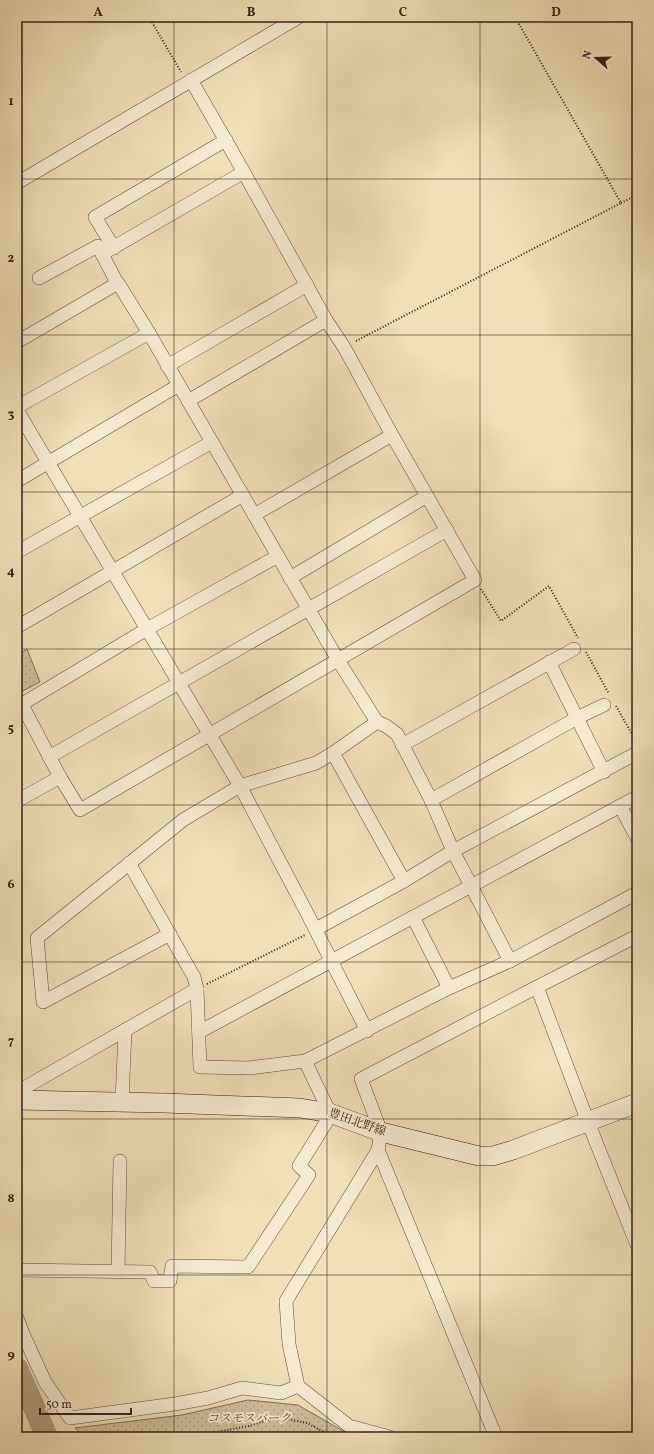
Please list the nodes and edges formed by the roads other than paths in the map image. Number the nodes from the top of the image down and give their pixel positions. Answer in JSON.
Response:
{"nodes":[{"id":1,"x":299,"y":17,"type":"edge"},
{"id":2,"x":191,"y":80,"type":"junction"},
{"id":3,"x":226,"y":140,"type":"junction"},
{"id":4,"x":244,"y":172,"type":"junction"},
{"id":5,"x":17,"y":183,"type":"edge"},
{"id":6,"x":114,"y":248,"type":"junction"},
{"id":7,"x":102,"y":254,"type":"junction"},
{"id":8,"x":39,"y":278,"type":"dead end"},
{"id":9,"x":117,"y":283,"type":"junction"},
{"id":10,"x":307,"y":285,"type":"junction"},
{"id":11,"x":326,"y":320,"type":"junction"},
{"id":12,"x":149,"y":334,"type":"junction"},
{"id":13,"x":17,"y":342,"type":"edge"},
{"id":14,"x":168,"y":366,"type":"junction"},
{"id":15,"x":179,"y":385,"type":"junction"},
{"id":16,"x":188,"y":401,"type":"junction"},
{"id":17,"x":17,"y":409,"type":"edge"},
{"id":18,"x":392,"y":435,"type":"junction"},
{"id":19,"x":212,"y":442,"type":"junction"},
{"id":20,"x":48,"y":463,"type":"junction"},
{"id":21,"x":17,"y":481,"type":"edge"},
{"id":22,"x":243,"y":495,"type":"junction"},
{"id":23,"x":427,"y":496,"type":"junction"},
{"id":24,"x":254,"y":515,"type":"junction"},
{"id":25,"x":80,"y":516,"type":"junction"},
{"id":26,"x":447,"y":530,"type":"junction"},
{"id":27,"x":17,"y":552,"type":"edge"},
{"id":28,"x":278,"y":556,"type":"junction"},
{"id":29,"x":113,"y":571,"type":"junction"},
{"id":30,"x":290,"y":578,"type":"junction"},
{"id":31,"x":308,"y":609,"type":"junction"},
{"id":32,"x":17,"y":627,"type":"edge"},
{"id":33,"x":147,"y":629,"type":"junction"},
{"id":34,"x":579,"y":646,"type":"road end"},
{"id":35,"x":338,"y":660,"type":"junction"},
{"id":36,"x":549,"y":662,"type":"junction"},
{"id":37,"x":179,"y":683,"type":"junction"},
{"id":38,"x":604,"y":705,"type":"dead end"},
{"id":39,"x":20,"y":706,"type":"edge"},
{"id":40,"x":577,"y":718,"type":"junction"},
{"id":41,"x":377,"y":722,"type":"junction"},
{"id":42,"x":209,"y":734,"type":"junction"},
{"id":43,"x":402,"y":745,"type":"junction"},
{"id":44,"x":332,"y":753,"type":"junction"},
{"id":45,"x":637,"y":753,"type":"edge"},
{"id":46,"x":49,"y":757,"type":"junction"},
{"id":47,"x":604,"y":772,"type":"junction"},
{"id":48,"x":60,"y":777,"type":"junction"},
{"id":49,"x":240,"y":786,"type":"junction"},
{"id":50,"x":637,"y":797,"type":"edge"},
{"id":51,"x":430,"y":800,"type":"junction"},
{"id":52,"x":17,"y":801,"type":"edge"},
{"id":53,"x":620,"y":806,"type":"junction"},
{"id":54,"x":637,"y":838,"type":"edge"},
{"id":55,"x":453,"y":851,"type":"junction"},
{"id":56,"x":129,"y":863,"type":"junction"},
{"id":57,"x":404,"y":881,"type":"junction"},
{"id":58,"x":472,"y":885,"type":"junction"},
{"id":59,"x":637,"y":893,"type":"edge"},
{"id":60,"x":413,"y":917,"type":"junction"},
{"id":61,"x":316,"y":929,"type":"junction"},
{"id":62,"x":170,"y":934,"type":"junction"},
{"id":63,"x":637,"y":936,"type":"edge"},
{"id":64,"x":332,"y":961,"type":"junction"},
{"id":65,"x":510,"y":961,"type":"junction"},
{"id":66,"x":537,"y":987,"type":"junction"},
{"id":67,"x":449,"y":988,"type":"junction"},
{"id":68,"x":197,"y":989,"type":"junction"},
{"id":69,"x":126,"y":1030,"type":"junction"},
{"id":70,"x":367,"y":1031,"type":"junction"},
{"id":71,"x":199,"y":1032,"type":"junction"},
{"id":72,"x":306,"y":1061,"type":"junction"},
{"id":73,"x":17,"y":1092,"type":"edge"},
{"id":74,"x":17,"y":1100,"type":"edge"},
{"id":75,"x":122,"y":1102,"type":"junction"},
{"id":76,"x":637,"y":1103,"type":"edge"},
{"id":77,"x":328,"y":1117,"type":"junction"},
{"id":78,"x":588,"y":1122,"type":"junction"},
{"id":79,"x":380,"y":1141,"type":"junction"},
{"id":80,"x":120,"y":1160,"type":"dead end"},
{"id":81,"x":637,"y":1245,"type":"edge"},
{"id":82,"x":17,"y":1270,"type":"edge"},
{"id":83,"x":118,"y":1272,"type":"junction"},
{"id":84,"x":17,"y":1318,"type":"edge"},
{"id":85,"x":298,"y":1386,"type":"junction"},
{"id":86,"x":390,"y":1437,"type":"edge"},
{"id":87,"x":496,"y":1437,"type":"edge"}],
"edges":[{"from":1,"to":2,"type":"street"},
{"from":2,"to":3,"type":"street"},
{"from":2,"to":5,"type":"street"},
{"from":3,"to":4,"type":"street"},
{"from":3,"to":6,"type":"street"},
{"from":4,"to":6,"type":"street"},
{"from":4,"to":10,"type":"street"},
{"from":6,"to":7,"type":"street"},
{"from":7,"to":8,"type":"street"},
{"from":7,"to":9,"type":"street"},
{"from":9,"to":12,"type":"street"},
{"from":9,"to":13,"type":"street"},
{"from":10,"to":11,"type":"street"},
{"from":10,"to":14,"type":"street"},
{"from":11,"to":16,"type":"street"},
{"from":11,"to":18,"type":"street"},
{"from":12,"to":14,"type":"street"},
{"from":12,"to":17,"type":"street"},
{"from":14,"to":15,"type":"street"},
{"from":15,"to":16,"type":"street"},
{"from":15,"to":20,"type":"street"},
{"from":16,"to":19,"type":"street"},
{"from":17,"to":20,"type":"street"},
{"from":18,"to":23,"type":"street"},
{"from":18,"to":24,"type":"street"},
{"from":19,"to":22,"type":"street"},
{"from":19,"to":25,"type":"street"},
{"from":20,"to":21,"type":"street"},
{"from":20,"to":25,"type":"street"},
{"from":22,"to":24,"type":"street"},
{"from":22,"to":29,"type":"street"},
{"from":23,"to":26,"type":"street"},
{"from":23,"to":30,"type":"street"},
{"from":24,"to":28,"type":"street"},
{"from":25,"to":27,"type":"street"},
{"from":25,"to":29,"type":"street"},
{"from":26,"to":31,"type":"street"},
{"from":26,"to":35,"type":"street"},
{"from":28,"to":30,"type":"street"},
{"from":28,"to":33,"type":"street"},
{"from":29,"to":32,"type":"street"},
{"from":29,"to":33,"type":"street"},
{"from":30,"to":31,"type":"street"},
{"from":31,"to":35,"type":"street"},
{"from":31,"to":37,"type":"street"},
{"from":33,"to":37,"type":"street"},
{"from":33,"to":39,"type":"street"},
{"from":34,"to":36,"type":"street"},
{"from":35,"to":41,"type":"street"},
{"from":35,"to":42,"type":"street"},
{"from":36,"to":40,"type":"street"},
{"from":36,"to":43,"type":"street"},
{"from":37,"to":42,"type":"street"},
{"from":37,"to":46,"type":"street"},
{"from":38,"to":40,"type":"street"},
{"from":39,"to":46,"type":"street"},
{"from":40,"to":47,"type":"street"},
{"from":40,"to":51,"type":"street"},
{"from":41,"to":43,"type":"street"},
{"from":41,"to":44,"type":"street"},
{"from":42,"to":48,"type":"street"},
{"from":42,"to":49,"type":"street"},
{"from":43,"to":51,"type":"street"},
{"from":44,"to":49,"type":"street"},
{"from":44,"to":57,"type":"street"},
{"from":45,"to":47,"type":"street"},
{"from":46,"to":48,"type":"street"},
{"from":47,"to":55,"type":"street"},
{"from":48,"to":52,"type":"street"},
{"from":49,"to":56,"type":"street"},
{"from":49,"to":61,"type":"street"},
{"from":50,"to":53,"type":"street"},
{"from":51,"to":55,"type":"street"},
{"from":53,"to":54,"type":"street"},
{"from":53,"to":58,"type":"street"},
{"from":55,"to":57,"type":"street"},
{"from":55,"to":58,"type":"street"},
{"from":56,"to":62,"type":"street"},
{"from":56,"to":62,"type":"street"},
{"from":57,"to":61,"type":"street"},
{"from":58,"to":60,"type":"street"},
{"from":58,"to":65,"type":"street"},
{"from":59,"to":65,"type":"street"},
{"from":60,"to":64,"type":"street"},
{"from":60,"to":67,"type":"street"},
{"from":61,"to":64,"type":"street"},
{"from":62,"to":68,"type":"street"},
{"from":63,"to":66,"type":"street"},
{"from":64,"to":70,"type":"street"},
{"from":64,"to":71,"type":"street"},
{"from":65,"to":67,"type":"street"},
{"from":66,"to":78,"type":"street"},
{"from":66,"to":79,"type":"street"},
{"from":67,"to":70,"type":"street"},
{"from":68,"to":69,"type":"street"},
{"from":68,"to":71,"type":"street"},
{"from":69,"to":73,"type":"street"},
{"from":69,"to":75,"type":"street"},
{"from":70,"to":72,"type":"street"},
{"from":71,"to":72,"type":"street"},
{"from":72,"to":77,"type":"street"},
{"from":74,"to":75,"type":"main road","name":"豊田北野線"},
{"from":75,"to":77,"type":"main road","name":"豊田北野線"},
{"from":76,"to":78,"type":"main road","name":"豊田北野線"},
{"from":77,"to":79,"type":"main road","name":"豊田北野線"},
{"from":77,"to":83,"type":"street"},
{"from":78,"to":79,"type":"main road","name":"豊田北野線"},
{"from":78,"to":81,"type":"street"},
{"from":79,"to":85,"type":"street"},
{"from":79,"to":87,"type":"street"},
{"from":80,"to":83,"type":"street"},
{"from":82,"to":83,"type":"street"},
{"from":84,"to":85,"type":"street"},
{"from":85,"to":86,"type":"street"}]}
